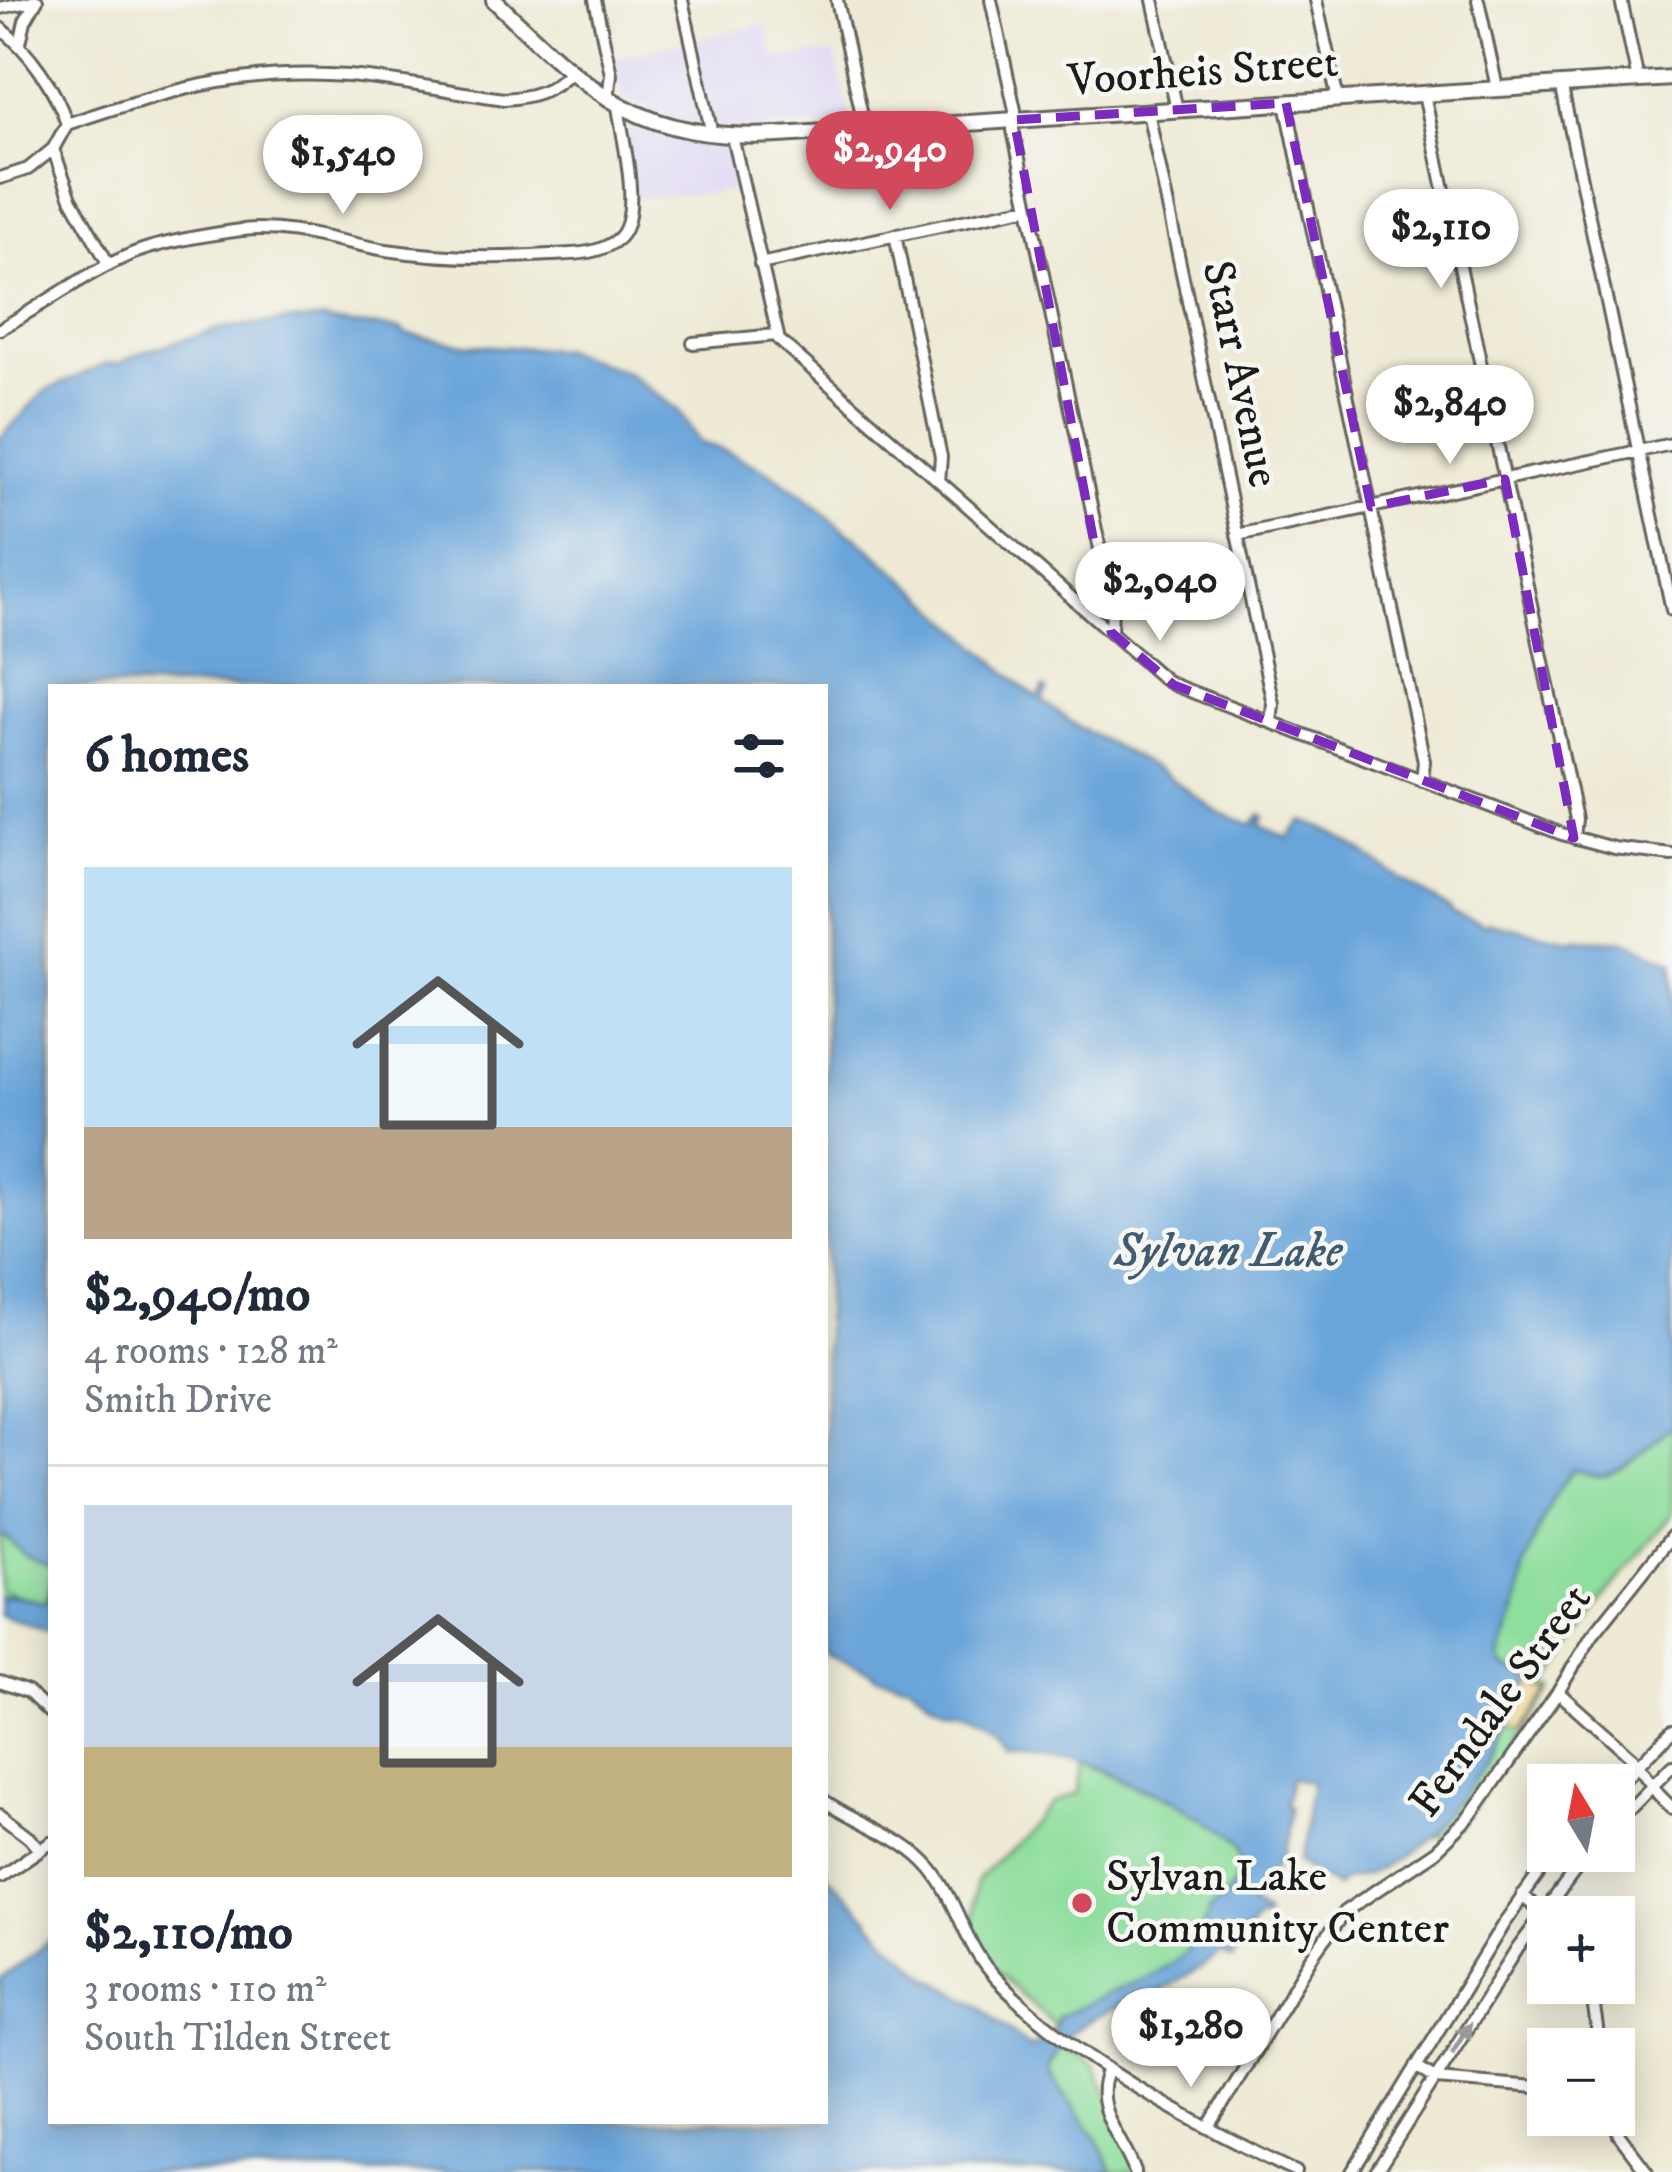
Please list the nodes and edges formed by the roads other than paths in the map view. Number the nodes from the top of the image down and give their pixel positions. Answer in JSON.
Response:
{"nodes":[{"id":1,"x":37,"y":0,"type":"edge"},
{"id":2,"x":494,"y":0,"type":"edge"},
{"id":3,"x":595,"y":0,"type":"edge"},
{"id":4,"x":682,"y":0,"type":"edge"},
{"id":5,"x":837,"y":0,"type":"edge"},
{"id":6,"x":991,"y":0,"type":"edge"},
{"id":7,"x":1153,"y":0,"type":"edge"},
{"id":8,"x":1316,"y":0,"type":"edge"},
{"id":9,"x":1478,"y":0,"type":"edge"},
{"id":10,"x":1621,"y":0,"type":"edge"},
{"id":11,"x":0,"y":8,"type":"edge"},
{"id":12,"x":0,"y":28,"type":"edge"},
{"id":13,"x":20,"y":43,"type":"junction"},
{"id":14,"x":570,"y":72,"type":"junction"},
{"id":15,"x":1672,"y":78,"type":"edge"},
{"id":16,"x":1638,"y":80,"type":"junction"},
{"id":17,"x":1561,"y":84,"type":"junction"},
{"id":18,"x":1497,"y":88,"type":"junction"},
{"id":19,"x":1424,"y":94,"type":"junction"},
{"id":20,"x":1338,"y":100,"type":"junction"},
{"id":21,"x":613,"y":102,"type":"junction"},
{"id":22,"x":1286,"y":103,"type":"junction"},
{"id":23,"x":1178,"y":110,"type":"junction"},
{"id":24,"x":1148,"y":112,"type":"junction"},
{"id":25,"x":1014,"y":120,"type":"junction"},
{"id":26,"x":67,"y":124,"type":"junction"},
{"id":27,"x":865,"y":129,"type":"junction"},
{"id":28,"x":712,"y":134,"type":"junction"},
{"id":29,"x":732,"y":136,"type":"junction"},
{"id":30,"x":53,"y":149,"type":"junction"},
{"id":31,"x":0,"y":178,"type":"edge"},
{"id":32,"x":1029,"y":207,"type":"junction"},
{"id":33,"x":895,"y":236,"type":"junction"},
{"id":34,"x":760,"y":264,"type":"junction"},
{"id":35,"x":109,"y":265,"type":"junction"},
{"id":36,"x":0,"y":328,"type":"edge"},
{"id":37,"x":776,"y":335,"type":"junction"},
{"id":38,"x":693,"y":344,"type":"dead end"},
{"id":39,"x":1672,"y":444,"type":"edge"},
{"id":40,"x":1638,"y":451,"type":"junction"},
{"id":41,"x":1504,"y":479,"type":"junction"},
{"id":42,"x":939,"y":481,"type":"junction"},
{"id":43,"x":1371,"y":507,"type":"junction"},
{"id":44,"x":1238,"y":536,"type":"junction"},
{"id":45,"x":1672,"y":610,"type":"edge"},
{"id":46,"x":1112,"y":632,"type":"junction"},
{"id":47,"x":1271,"y":722,"type":"junction"},
{"id":48,"x":1422,"y":781,"type":"junction"},
{"id":49,"x":1574,"y":838,"type":"junction"},
{"id":50,"x":1672,"y":855,"type":"edge"},
{"id":51,"x":1672,"y":1536,"type":"edge"},
{"id":52,"x":0,"y":1682,"type":"edge"},
{"id":53,"x":1558,"y":1692,"type":"junction"},
{"id":54,"x":48,"y":1711,"type":"edge"},
{"id":55,"x":1672,"y":1730,"type":"edge"},
{"id":56,"x":1637,"y":1766,"type":"junction"},
{"id":57,"x":1672,"y":1766,"type":"edge"},
{"id":58,"x":1652,"y":1786,"type":"junction"},
{"id":59,"x":828,"y":1803,"type":"edge"},
{"id":60,"x":1635,"y":1803,"type":"edge"},
{"id":61,"x":1672,"y":1808,"type":"edge"},
{"id":62,"x":0,"y":1814,"type":"edge"},
{"id":63,"x":45,"y":1845,"type":"edge"},
{"id":64,"x":1540,"y":1872,"type":"edge"},
{"id":65,"x":0,"y":1877,"type":"edge"},
{"id":66,"x":1522,"y":1896,"type":"junction"},
{"id":67,"x":1527,"y":1900,"type":"edge"},
{"id":68,"x":1527,"y":1942,"type":"edge"},
{"id":69,"x":1416,"y":2066,"type":"junction"},
{"id":70,"x":1108,"y":2069,"type":"junction"},
{"id":71,"x":1436,"y":2079,"type":"junction"},
{"id":72,"x":1527,"y":2086,"type":"edge"},
{"id":73,"x":1209,"y":2127,"type":"junction"},
{"id":74,"x":1620,"y":2136,"type":"edge"},
{"id":75,"x":1135,"y":2172,"type":"edge"},
{"id":76,"x":1296,"y":2172,"type":"edge"},
{"id":77,"x":1352,"y":2172,"type":"edge"},
{"id":78,"x":1376,"y":2172,"type":"edge"},
{"id":79,"x":1647,"y":2172,"type":"edge"}],
"edges":[{"from":1,"to":11,"type":"street"},
{"from":1,"to":13,"type":"street"},
{"from":2,"to":14,"type":"street","name":"Voorheis Street"},
{"from":3,"to":21,"type":"street"},
{"from":4,"to":28,"type":"street"},
{"from":5,"to":27,"type":"street"},
{"from":6,"to":25,"type":"street"},
{"from":7,"to":23,"type":"street"},
{"from":8,"to":20,"type":"street"},
{"from":9,"to":18,"type":"street"},
{"from":10,"to":16,"type":"street"},
{"from":12,"to":13,"type":"street"},
{"from":13,"to":26,"type":"street"},
{"from":14,"to":21,"type":"street","name":"Voorheis Street"},
{"from":14,"to":26,"type":"street"},
{"from":15,"to":16,"type":"street","name":"Voorheis Street"},
{"from":16,"to":17,"type":"street","name":"Voorheis Street"},
{"from":17,"to":18,"type":"street","name":"Voorheis Street"},
{"from":17,"to":40,"type":"street"},
{"from":18,"to":19,"type":"street","name":"Voorheis Street"},
{"from":19,"to":20,"type":"street","name":"Voorheis Street"},
{"from":19,"to":41,"type":"street"},
{"from":20,"to":22,"type":"street","name":"Voorheis Street"},
{"from":21,"to":28,"type":"street","name":"Voorheis Street"},
{"from":21,"to":35,"type":"street"},
{"from":22,"to":23,"type":"street","name":"Voorheis Street"},
{"from":22,"to":43,"type":"street"},
{"from":23,"to":24,"type":"street","name":"Voorheis Street"},
{"from":24,"to":25,"type":"street","name":"Voorheis Street"},
{"from":24,"to":44,"type":"street","name":"Starr Avenue"},
{"from":25,"to":27,"type":"street","name":"Voorheis Street"},
{"from":25,"to":32,"type":"street"},
{"from":26,"to":30,"type":"street"},
{"from":27,"to":29,"type":"street","name":"Voorheis Street"},
{"from":28,"to":29,"type":"street","name":"Voorheis Street"},
{"from":29,"to":34,"type":"street"},
{"from":30,"to":31,"type":"street"},
{"from":30,"to":35,"type":"street"},
{"from":32,"to":33,"type":"street"},
{"from":32,"to":46,"type":"street"},
{"from":33,"to":34,"type":"street"},
{"from":33,"to":42,"type":"street"},
{"from":34,"to":37,"type":"street"},
{"from":35,"to":36,"type":"street"},
{"from":37,"to":38,"type":"street"},
{"from":37,"to":42,"type":"street"},
{"from":39,"to":40,"type":"street"},
{"from":40,"to":41,"type":"street"},
{"from":40,"to":45,"type":"street"},
{"from":41,"to":43,"type":"street"},
{"from":41,"to":49,"type":"street"},
{"from":42,"to":46,"type":"street"},
{"from":43,"to":44,"type":"street"},
{"from":43,"to":48,"type":"street"},
{"from":44,"to":47,"type":"street","name":"Starr Avenue"},
{"from":46,"to":47,"type":"street"},
{"from":47,"to":48,"type":"street"},
{"from":48,"to":49,"type":"street"},
{"from":49,"to":50,"type":"street"},
{"from":51,"to":53,"type":"street","name":"Ferndale Street"},
{"from":52,"to":54,"type":"street"},
{"from":53,"to":56,"type":"street"},
{"from":53,"to":73,"type":"street","name":"Ferndale Street"},
{"from":55,"to":56,"type":"street"},
{"from":56,"to":58,"type":"street"},
{"from":57,"to":58,"type":"street"},
{"from":58,"to":60,"type":"street"},
{"from":58,"to":61,"type":"street"},
{"from":59,"to":70,"type":"street"},
{"from":62,"to":63,"type":"street"},
{"from":63,"to":65,"type":"street"},
{"from":64,"to":66,"type":"street"},
{"from":66,"to":67,"type":"street"},
{"from":66,"to":69,"type":"street"},
{"from":71,"to":68,"type":"street","one_way":true},
{"from":69,"to":71,"type":"street"},
{"from":69,"to":77,"type":"street"},
{"from":70,"to":73,"type":"street"},
{"from":70,"to":75,"type":"street"},
{"from":71,"to":72,"type":"street"},
{"from":71,"to":78,"type":"street"},
{"from":73,"to":76,"type":"street"},
{"from":74,"to":79,"type":"street"}]}
